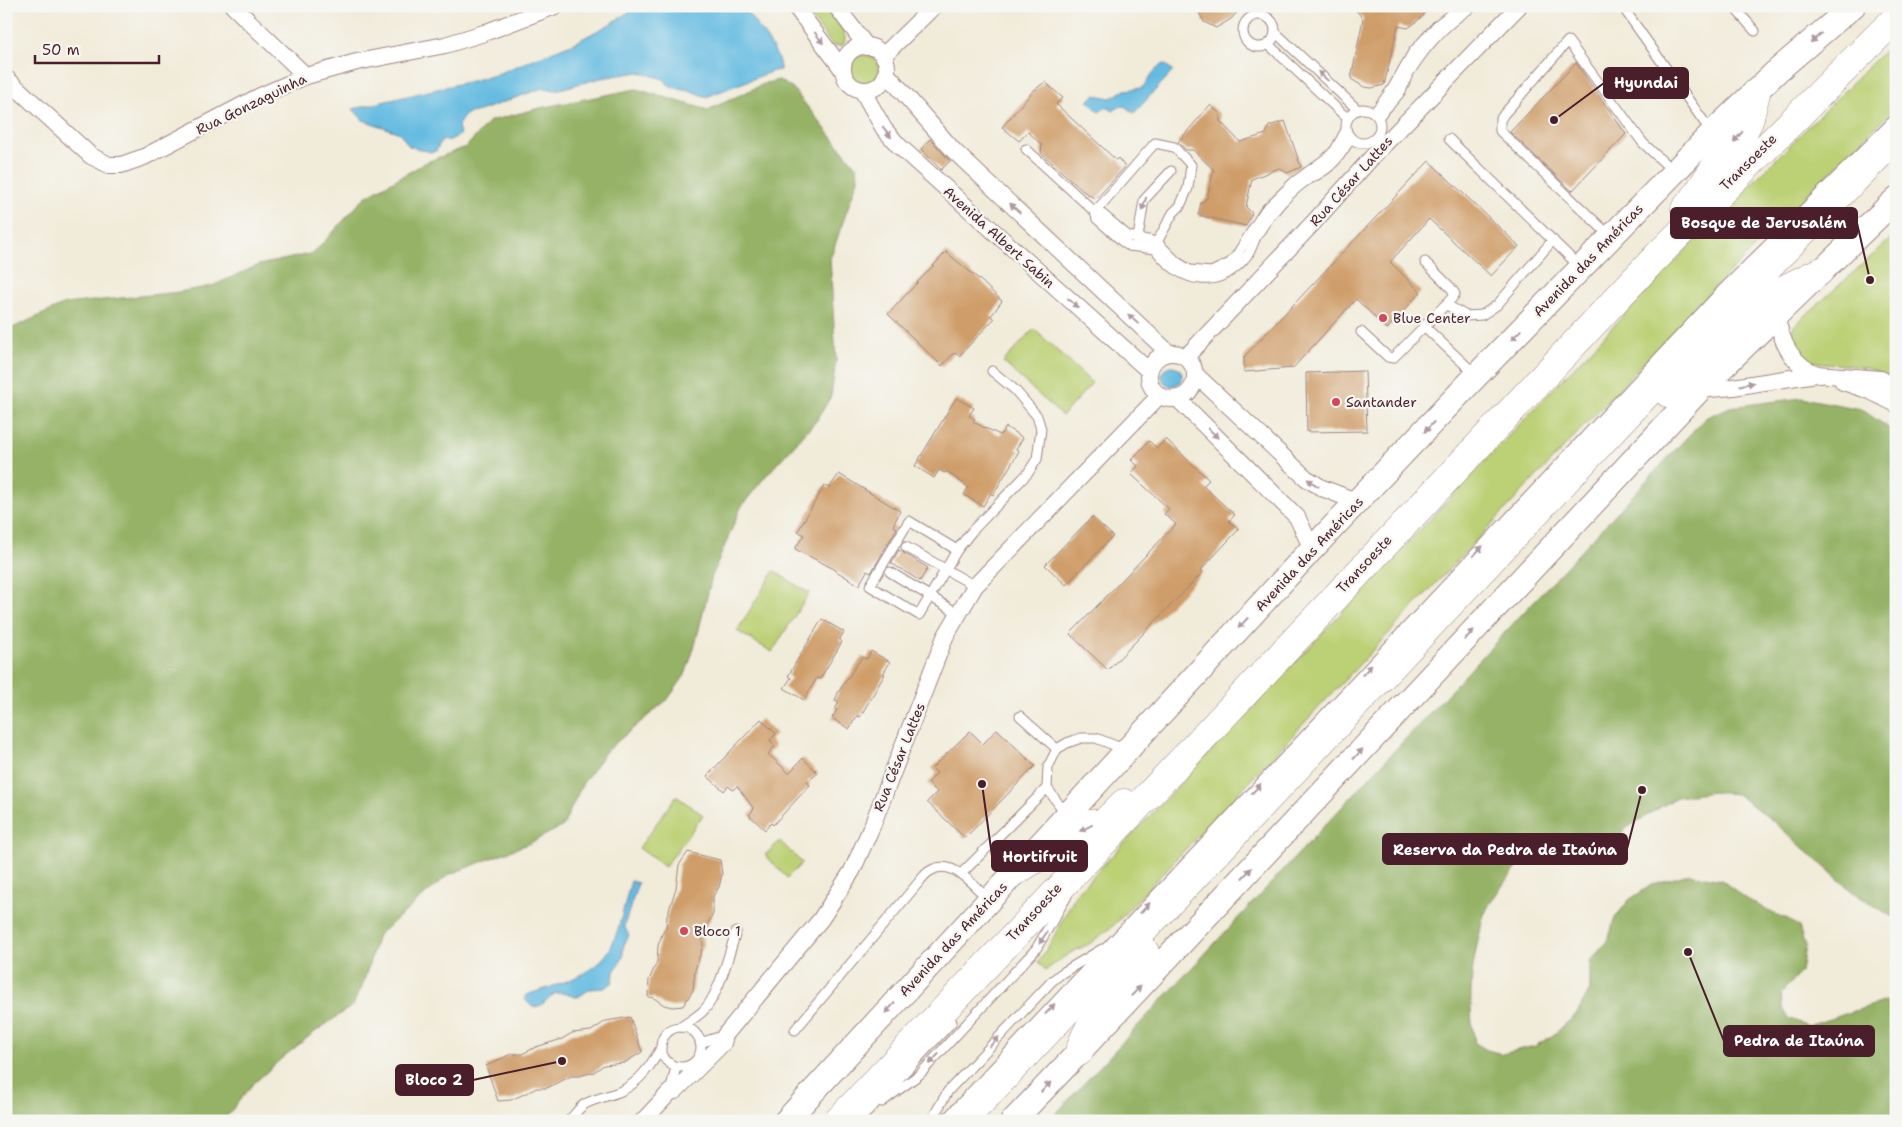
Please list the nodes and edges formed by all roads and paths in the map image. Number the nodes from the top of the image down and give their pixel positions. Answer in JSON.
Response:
{"nodes":[{"id":1,"x":233,"y":6,"type":"edge"},
{"id":2,"x":795,"y":6,"type":"edge"},
{"id":3,"x":836,"y":6,"type":"edge"},
{"id":4,"x":934,"y":6,"type":"edge"},
{"id":5,"x":1460,"y":6,"type":"edge"},
{"id":6,"x":1474,"y":6,"type":"edge"},
{"id":7,"x":1519,"y":6,"type":"edge"},
{"id":8,"x":1622,"y":6,"type":"edge"},
{"id":9,"x":1733,"y":6,"type":"edge"},
{"id":10,"x":1853,"y":6,"type":"edge"},
{"id":11,"x":550,"y":7,"type":"edge"},
{"id":12,"x":1896,"y":18,"type":"edge"},
{"id":13,"x":1755,"y":31,"type":"dead end"},
{"id":14,"x":1275,"y":32,"type":"junction"},
{"id":15,"x":1268,"y":44,"type":"junction"},
{"id":16,"x":867,"y":47,"type":"junction"},
{"id":17,"x":883,"y":56,"type":"junction"},
{"id":18,"x":843,"y":70,"type":"junction"},
{"id":19,"x":886,"y":73,"type":"junction"},
{"id":20,"x":306,"y":76,"type":"junction"},
{"id":21,"x":6,"y":78,"type":"edge"},
{"id":22,"x":862,"y":90,"type":"junction"},
{"id":23,"x":1756,"y":92,"type":"junction"},
{"id":24,"x":1358,"y":110,"type":"junction"},
{"id":25,"x":1377,"y":118,"type":"junction"},
{"id":26,"x":1896,"y":118,"type":"edge"},
{"id":27,"x":1348,"y":119,"type":"junction"},
{"id":28,"x":1404,"y":123,"type":"junction"},
{"id":29,"x":1712,"y":133,"type":"junction"},
{"id":30,"x":1348,"y":134,"type":"junction"},
{"id":31,"x":1896,"y":138,"type":"edge"},
{"id":32,"x":1449,"y":140,"type":"dead end"},
{"id":33,"x":1367,"y":142,"type":"junction"},
{"id":34,"x":1026,"y":149,"type":"dead end"},
{"id":35,"x":1369,"y":160,"type":"junction"},
{"id":36,"x":1171,"y":171,"type":"dead end"},
{"id":37,"x":1675,"y":173,"type":"junction"},
{"id":38,"x":1896,"y":199,"type":"edge"},
{"id":39,"x":1095,"y":212,"type":"junction"},
{"id":40,"x":1610,"y":236,"type":"junction"},
{"id":41,"x":1553,"y":240,"type":"junction"},
{"id":42,"x":1156,"y":242,"type":"junction"},
{"id":43,"x":1137,"y":243,"type":"junction"},
{"id":44,"x":1657,"y":256,"type":"junction"},
{"id":45,"x":1425,"y":262,"type":"dead end"},
{"id":46,"x":1580,"y":267,"type":"junction"},
{"id":47,"x":1819,"y":272,"type":"junction"},
{"id":48,"x":1447,"y":305,"type":"junction"},
{"id":49,"x":1776,"y":314,"type":"junction"},
{"id":50,"x":1425,"y":327,"type":"junction"},
{"id":51,"x":1361,"y":332,"type":"dead end"},
{"id":52,"x":1169,"y":353,"type":"junction"},
{"id":53,"x":1186,"y":357,"type":"junction"},
{"id":54,"x":992,"y":371,"type":"dead end"},
{"id":55,"x":1149,"y":371,"type":"junction"},
{"id":56,"x":1816,"y":374,"type":"junction"},
{"id":57,"x":1196,"y":376,"type":"junction"},
{"id":58,"x":1477,"y":376,"type":"junction"},
{"id":59,"x":1896,"y":389,"type":"edge"},
{"id":60,"x":1699,"y":390,"type":"junction"},
{"id":61,"x":1159,"y":396,"type":"junction"},
{"id":62,"x":1178,"y":399,"type":"junction"},
{"id":63,"x":1896,"y":404,"type":"edge"},
{"id":64,"x":1615,"y":427,"type":"junction"},
{"id":65,"x":1358,"y":502,"type":"junction"},
{"id":66,"x":906,"y":547,"type":"dead end"},
{"id":67,"x":1312,"y":549,"type":"junction"},
{"id":68,"x":957,"y":550,"type":"junction"},
{"id":69,"x":946,"y":570,"type":"junction"},
{"id":70,"x":890,"y":572,"type":"dead end"},
{"id":71,"x":976,"y":586,"type":"junction"},
{"id":72,"x":930,"y":596,"type":"junction"},
{"id":73,"x":958,"y":614,"type":"junction"},
{"id":74,"x":1020,"y":716,"type":"dead end"},
{"id":75,"x":1057,"y":749,"type":"junction"},
{"id":76,"x":1126,"y":750,"type":"junction"},
{"id":77,"x":1181,"y":761,"type":"junction"},
{"id":78,"x":1047,"y":788,"type":"junction"},
{"id":79,"x":1066,"y":815,"type":"junction"},
{"id":80,"x":1228,"y":841,"type":"junction"},
{"id":81,"x":1018,"y":870,"type":"junction"},
{"id":82,"x":961,"y":874,"type":"junction"},
{"id":83,"x":1074,"y":889,"type":"dead end"},
{"id":84,"x":1068,"y":896,"type":"junction"},
{"id":85,"x":989,"y":900,"type":"junction"},
{"id":86,"x":736,"y":932,"type":"dead end"},
{"id":87,"x":1034,"y":932,"type":"dead end"},
{"id":88,"x":1112,"y":943,"type":"junction"},
{"id":89,"x":955,"y":1018,"type":"dead end"},
{"id":90,"x":681,"y":1028,"type":"junction"},
{"id":91,"x":796,"y":1030,"type":"dead end"},
{"id":92,"x":725,"y":1035,"type":"junction"},
{"id":93,"x":700,"y":1043,"type":"junction"},
{"id":94,"x":661,"y":1048,"type":"junction"},
{"id":95,"x":1079,"y":1052,"type":"junction"},
{"id":96,"x":676,"y":1067,"type":"junction"},
{"id":97,"x":670,"y":1092,"type":"junction"},
{"id":98,"x":869,"y":1111,"type":"junction"},
{"id":99,"x":568,"y":1121,"type":"edge"},
{"id":100,"x":643,"y":1121,"type":"edge"},
{"id":101,"x":786,"y":1121,"type":"edge"},
{"id":102,"x":838,"y":1121,"type":"edge"},
{"id":103,"x":859,"y":1121,"type":"edge"},
{"id":104,"x":931,"y":1121,"type":"edge"},
{"id":105,"x":944,"y":1121,"type":"edge"},
{"id":106,"x":963,"y":1121,"type":"edge"},
{"id":107,"x":1013,"y":1121,"type":"edge"}],
"edges":[{"from":1,"to":20,"type":"street"},
{"from":2,"to":18,"type":"street","one_way":true},
{"from":3,"to":16,"type":"street"},
{"from":4,"to":17,"type":"street"},
{"from":5,"to":25,"type":"lane"},
{"from":6,"to":25,"type":"lane"},
{"from":7,"to":28,"type":"street","name":"Rua César Lattes"},
{"from":8,"to":29,"type":"lane"},
{"from":9,"to":13,"type":"lane"},
{"from":10,"to":23,"type":"main road","name":"Avenida das Américas","one_way":true},
{"from":11,"to":20,"type":"street","name":"Rua Gonzaguinha"},
{"from":12,"to":44,"type":"highway"},
{"from":14,"to":15,"type":"lane"},
{"from":14,"to":15,"type":"lane"},
{"from":24,"to":14,"type":"lane","one_way":true},
{"from":15,"to":27,"type":"lane"},
{"from":16,"to":17,"type":"street"},
{"from":16,"to":18,"type":"street"},
{"from":17,"to":19,"type":"street"},
{"from":18,"to":22,"type":"street"},
{"from":19,"to":22,"type":"street"},
{"from":52,"to":19,"type":"street","one_way":true},
{"from":20,"to":21,"type":"street","name":"Rua Gonzaguinha"},
{"from":22,"to":55,"type":"street","name":"Avenida Albert Sabin","one_way":true},
{"from":23,"to":29,"type":"main road","name":"Avenida das Américas"},
{"from":23,"to":44,"type":"highway","one_way":true},
{"from":24,"to":25,"type":"lane"},
{"from":24,"to":27,"type":"lane"},
{"from":25,"to":28,"type":"lane"},
{"from":25,"to":33,"type":"lane"},
{"from":88,"to":26,"type":"lane","one_way":true},
{"from":27,"to":30,"type":"lane"},
{"from":28,"to":35,"type":"street","name":"Rua César Lattes"},
{"from":29,"to":37,"type":"main road","name":"Avenida das Américas"},
{"from":30,"to":33,"type":"lane"},
{"from":30,"to":42,"type":"lane"},
{"from":30,"to":43,"type":"lane"},
{"from":31,"to":64,"type":"highway"},
{"from":32,"to":41,"type":"lane"},
{"from":33,"to":35,"type":"lane"},
{"from":34,"to":39,"type":"lane"},
{"from":35,"to":53,"type":"street","name":"Rua César Lattes"},
{"from":36,"to":43,"type":"lane","one_way":true},
{"from":37,"to":40,"type":"main road","name":"Avenida das Américas"},
{"from":37,"to":40,"type":"lane"},
{"from":38,"to":47,"type":"main road"},
{"from":39,"to":42,"type":"lane"},
{"from":39,"to":43,"type":"lane"},
{"from":40,"to":46,"type":"main road","name":"Avenida das Américas"},
{"from":41,"to":46,"type":"lane"},
{"from":41,"to":48,"type":"lane"},
{"from":42,"to":43,"type":"lane"},
{"from":44,"to":77,"type":"highway"},
{"from":45,"to":48,"type":"lane"},
{"from":46,"to":58,"type":"main road","name":"Avenida das Américas","one_way":true},
{"from":47,"to":49,"type":"main road"},
{"from":47,"to":64,"type":"highway"},
{"from":48,"to":50,"type":"lane"},
{"from":49,"to":56,"type":"street"},
{"from":49,"to":60,"type":"main road"},
{"from":50,"to":51,"type":"lane"},
{"from":50,"to":58,"type":"lane"},
{"from":52,"to":53,"type":"street"},
{"from":52,"to":55,"type":"street"},
{"from":53,"to":57,"type":"street"},
{"from":54,"to":68,"type":"lane"},
{"from":55,"to":61,"type":"street"},
{"from":56,"to":59,"type":"street"},
{"from":60,"to":56,"type":"street","one_way":true},
{"from":56,"to":63,"type":"street"},
{"from":57,"to":62,"type":"street"},
{"from":65,"to":57,"type":"street","one_way":true},
{"from":58,"to":65,"type":"main road","name":"Avenida das Américas","one_way":true},
{"from":95,"to":60,"type":"main road","one_way":true},
{"from":61,"to":62,"type":"street"},
{"from":61,"to":71,"type":"street","name":"Rua César Lattes"},
{"from":62,"to":67,"type":"street","one_way":true},
{"from":64,"to":80,"type":"highway"},
{"from":65,"to":67,"type":"main road","name":"Avenida das Américas"},
{"from":66,"to":69,"type":"lane"},
{"from":67,"to":76,"type":"main road","name":"Avenida das Américas","one_way":true},
{"from":68,"to":69,"type":"lane"},
{"from":68,"to":72,"type":"lane"},
{"from":69,"to":71,"type":"lane"},
{"from":69,"to":72,"type":"lane"},
{"from":70,"to":72,"type":"lane"},
{"from":71,"to":73,"type":"street","name":"Rua César Lattes"},
{"from":72,"to":73,"type":"lane"},
{"from":73,"to":92,"type":"street","name":"Rua César Lattes"},
{"from":74,"to":75,"type":"lane"},
{"from":75,"to":76,"type":"lane"},
{"from":75,"to":78,"type":"lane"},
{"from":76,"to":79,"type":"main road","name":"Avenida das Américas"},
{"from":77,"to":81,"type":"highway","one_way":true},
{"from":77,"to":102,"type":"highway"},
{"from":78,"to":79,"type":"lane"},
{"from":78,"to":82,"type":"lane"},
{"from":79,"to":81,"type":"main road","name":"Avenida das Américas"},
{"from":80,"to":95,"type":"highway"},
{"from":80,"to":106,"type":"highway"},
{"from":81,"to":85,"type":"main road","name":"Avenida das Américas"},
{"from":82,"to":85,"type":"lane"},
{"from":82,"to":91,"type":"lane"},
{"from":83,"to":84,"type":"lane","name":"Transoeste"},
{"from":84,"to":87,"type":"lane","name":"Transoeste"},
{"from":84,"to":98,"type":"lane","one_way":true},
{"from":85,"to":101,"type":"main road","name":"Avenida das Américas","one_way":true},
{"from":86,"to":90,"type":"lane"},
{"from":104,"to":88,"type":"lane","one_way":true},
{"from":105,"to":88,"type":"lane","one_way":true},
{"from":89,"to":98,"type":"lane"},
{"from":90,"to":93,"type":"lane"},
{"from":90,"to":94,"type":"lane"},
{"from":92,"to":93,"type":"lane"},
{"from":92,"to":97,"type":"street","name":"Rua César Lattes"},
{"from":93,"to":96,"type":"lane"},
{"from":94,"to":96,"type":"lane"},
{"from":94,"to":99,"type":"lane"},
{"from":107,"to":95,"type":"main road","one_way":true},
{"from":96,"to":97,"type":"lane"},
{"from":97,"to":100,"type":"street","name":"Rua César Lattes"},
{"from":98,"to":103,"type":"lane"}]}
